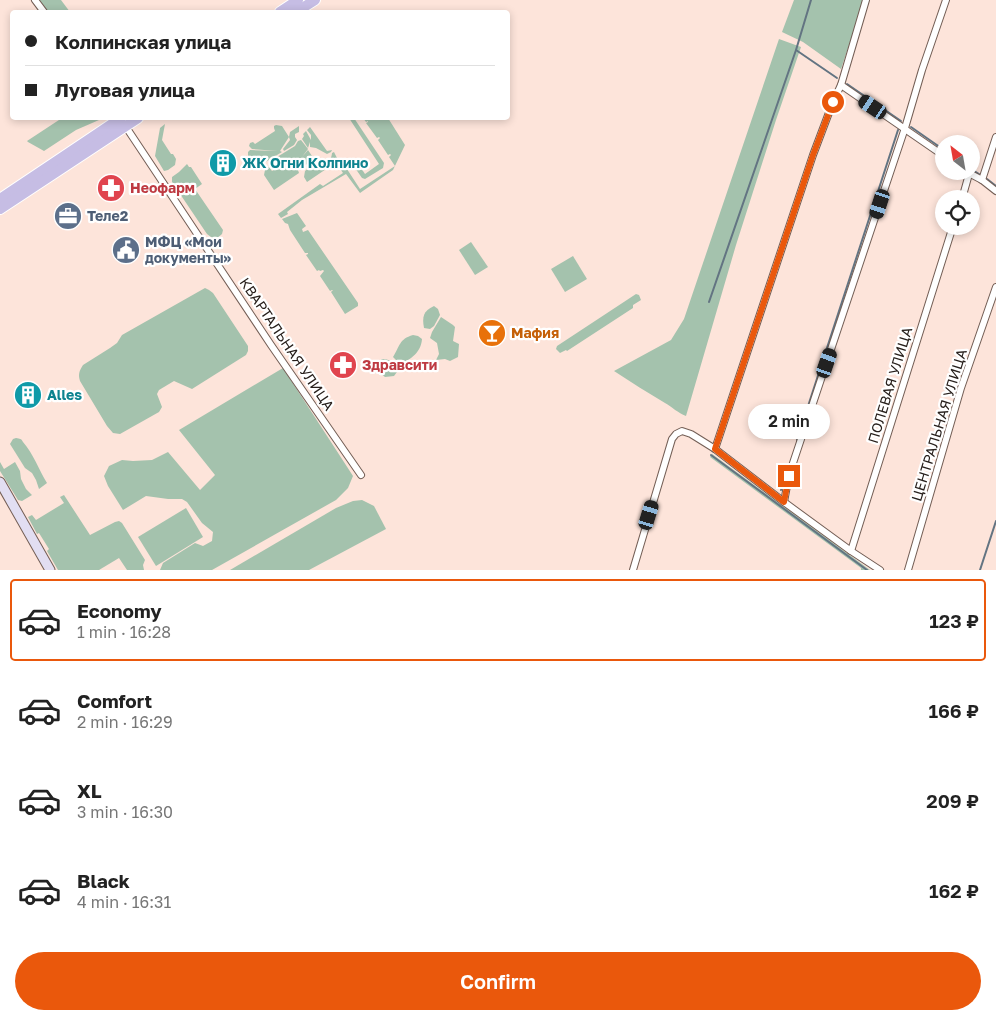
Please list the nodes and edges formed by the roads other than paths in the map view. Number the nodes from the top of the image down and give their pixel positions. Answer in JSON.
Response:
{"nodes":[{"id":1,"x":298,"y":0,"type":"edge"},
{"id":2,"x":315,"y":0,"type":"edge"},
{"id":3,"x":866,"y":0,"type":"edge"},
{"id":4,"x":946,"y":0,"type":"edge"},
{"id":5,"x":283,"y":10,"type":"edge"},
{"id":6,"x":299,"y":10,"type":"edge"},
{"id":7,"x":841,"y":85,"type":"junction"},
{"id":8,"x":122,"y":120,"type":"edge"},
{"id":9,"x":905,"y":128,"type":"junction"},
{"id":10,"x":996,"y":137,"type":"edge"},
{"id":11,"x":935,"y":150,"type":"edge"},
{"id":12,"x":982,"y":180,"type":"joint"},
{"id":13,"x":996,"y":191,"type":"edge"},
{"id":14,"x":0,"y":199,"type":"edge"},
{"id":15,"x":0,"y":209,"type":"edge"},
{"id":16,"x":950,"y":235,"type":"edge"},
{"id":17,"x":996,"y":288,"type":"edge"},
{"id":18,"x":715,"y":449,"type":"junction"},
{"id":19,"x":361,"y":475,"type":"dead end"},
{"id":20,"x":0,"y":482,"type":"edge"},
{"id":21,"x":784,"y":502,"type":"junction"},
{"id":22,"x":851,"y":551,"type":"junction"},
{"id":23,"x":50,"y":570,"type":"edge"},
{"id":24,"x":633,"y":570,"type":"edge"},
{"id":25,"x":880,"y":570,"type":"edge"},
{"id":26,"x":908,"y":570,"type":"edge"}],
"edges":[{"from":1,"to":5,"type":"main road"},
{"from":2,"to":6,"type":"main road"},
{"from":3,"to":7,"type":"street"},
{"from":4,"to":9,"type":"street"},
{"from":7,"to":9,"type":"street"},
{"from":7,"to":18,"type":"street"},
{"from":8,"to":14,"type":"main road"},
{"from":8,"to":15,"type":"main road"},
{"from":8,"to":19,"type":"street","name":"КВАРТАЛЬНАЯ УЛИЦА"},
{"from":9,"to":11,"type":"street"},
{"from":9,"to":21,"type":"street"},
{"from":10,"to":12,"type":"street"},
{"from":12,"to":13,"type":"street"},
{"from":16,"to":22,"type":"street","name":"ПОЛЕВАЯ УЛИЦА"},
{"from":17,"to":26,"type":"street","name":"ЦЕНТРАЛЬНАЯ УЛИЦА"},
{"from":18,"to":21,"type":"street"},
{"from":18,"to":24,"type":"street"},
{"from":20,"to":23,"type":"main road"},
{"from":21,"to":22,"type":"street"},
{"from":22,"to":25,"type":"street"}]}
